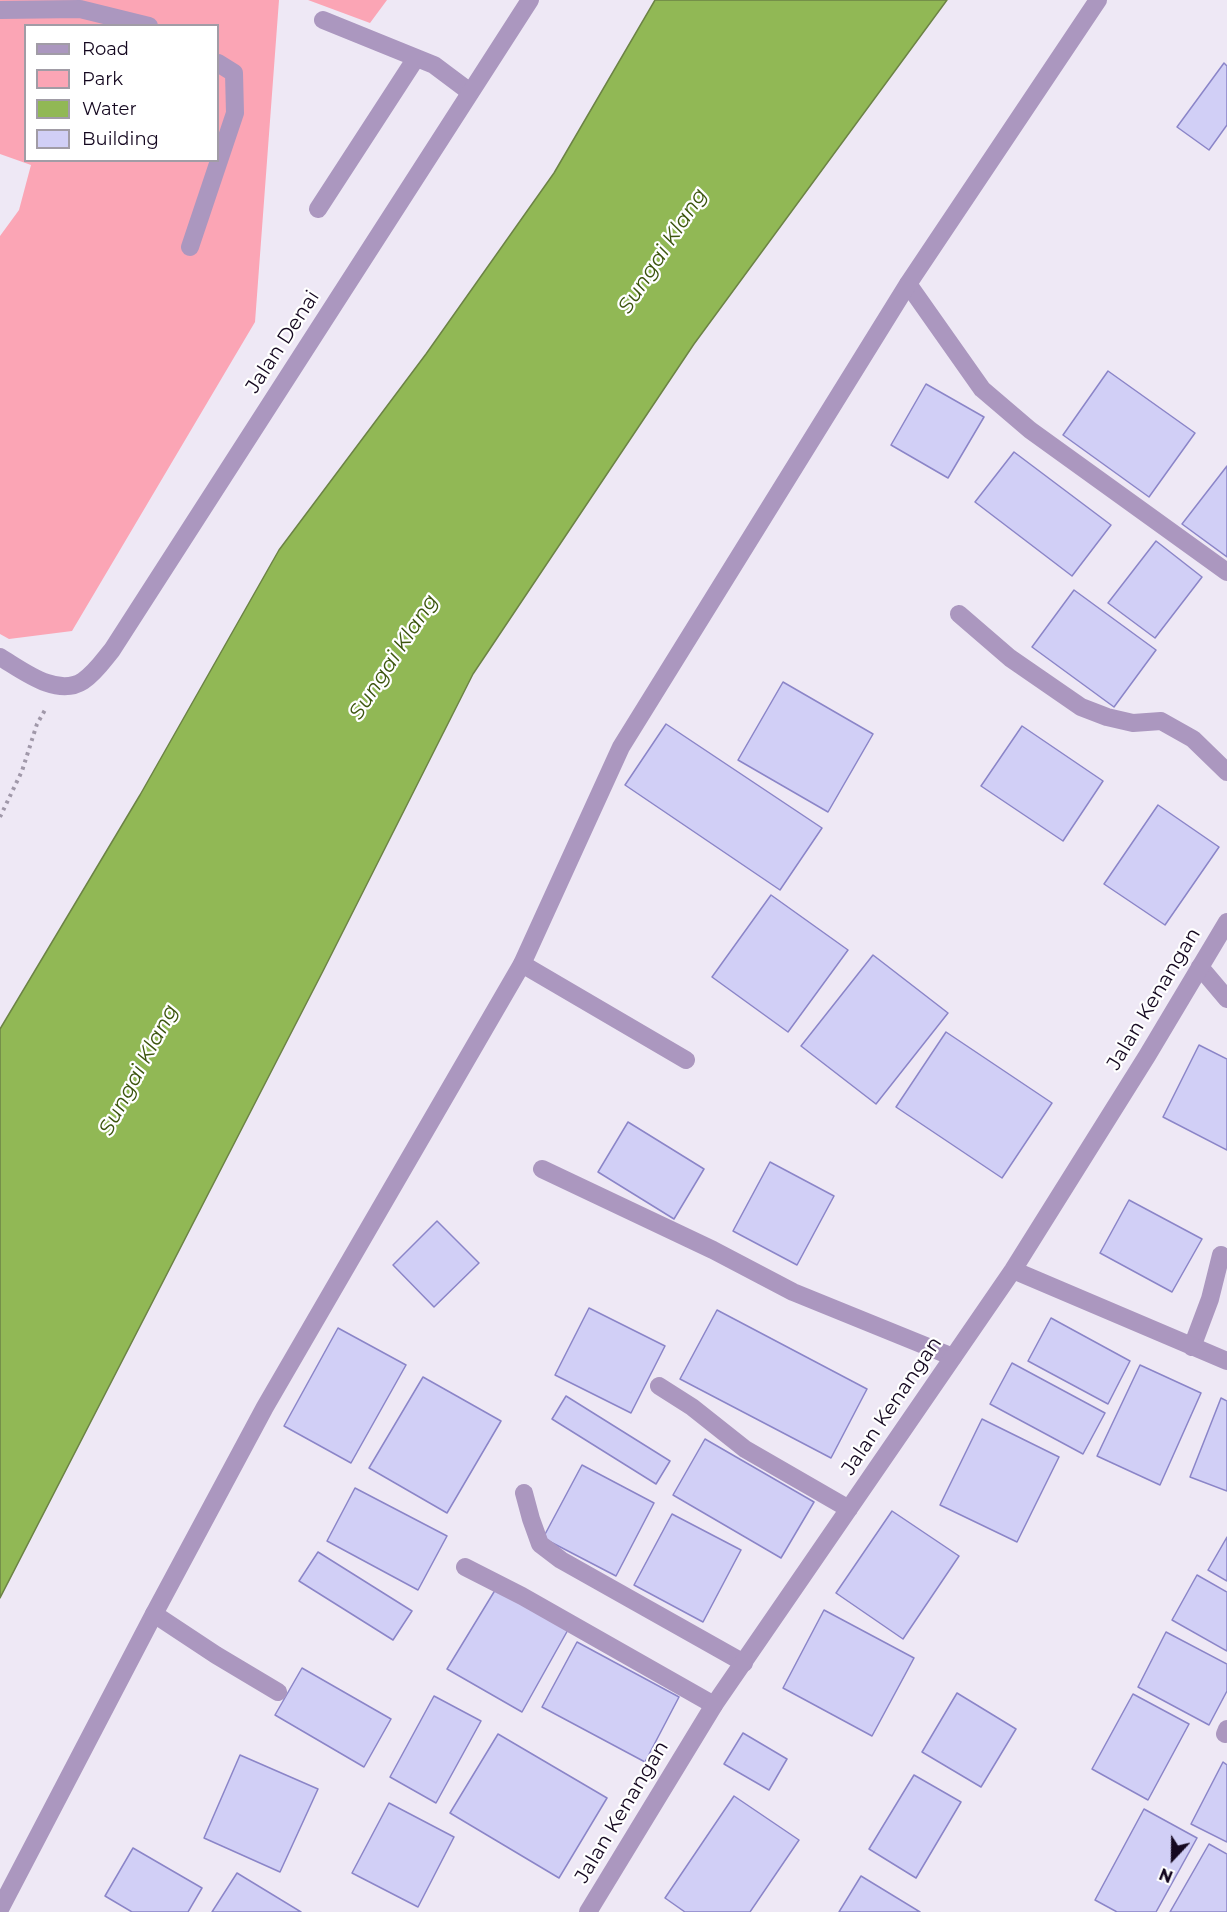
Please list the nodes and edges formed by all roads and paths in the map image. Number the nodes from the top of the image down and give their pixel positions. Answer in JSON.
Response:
{"nodes":[{"id":1,"x":530,"y":0,"type":"edge"},
{"id":2,"x":1098,"y":0,"type":"edge"},
{"id":3,"x":0,"y":10,"type":"edge"},
{"id":4,"x":323,"y":20,"type":"dead end"},
{"id":5,"x":141,"y":24,"type":"edge"},
{"id":6,"x":416,"y":58,"type":"junction"},
{"id":7,"x":219,"y":64,"type":"edge"},
{"id":8,"x":470,"y":92,"type":"junction"},
{"id":9,"x":219,"y":161,"type":"edge"},
{"id":10,"x":219,"y":162,"type":"edge"},
{"id":11,"x":318,"y":209,"type":"dead end"},
{"id":12,"x":190,"y":247,"type":"dead end"},
{"id":13,"x":908,"y":284,"type":"junction"},
{"id":14,"x":1227,"y":572,"type":"edge"},
{"id":15,"x":959,"y":614,"type":"dead end"},
{"id":16,"x":0,"y":657,"type":"edge"},
{"id":17,"x":57,"y":687,"type":"junction"},
{"id":18,"x":1227,"y":772,"type":"edge"},
{"id":19,"x":0,"y":817,"type":"edge"},
{"id":20,"x":1227,"y":922,"type":"edge"},
{"id":21,"x":522,"y":964,"type":"junction"},
{"id":22,"x":1200,"y":967,"type":"junction"},
{"id":23,"x":1227,"y":999,"type":"edge"},
{"id":24,"x":686,"y":1060,"type":"dead end"},
{"id":25,"x":542,"y":1170,"type":"dead end"},
{"id":26,"x":1221,"y":1255,"type":"dead end"},
{"id":27,"x":1012,"y":1270,"type":"junction"},
{"id":28,"x":1192,"y":1347,"type":"junction"},
{"id":29,"x":953,"y":1357,"type":"junction"},
{"id":30,"x":1227,"y":1361,"type":"edge"},
{"id":31,"x":659,"y":1386,"type":"dead end"},
{"id":32,"x":524,"y":1492,"type":"dead end"},
{"id":33,"x":849,"y":1509,"type":"junction"},
{"id":34,"x":465,"y":1567,"type":"dead end"},
{"id":35,"x":154,"y":1614,"type":"junction"},
{"id":36,"x":744,"y":1663,"type":"junction"},
{"id":37,"x":278,"y":1692,"type":"dead end"},
{"id":38,"x":714,"y":1705,"type":"junction"},
{"id":39,"x":0,"y":1909,"type":"edge"},
{"id":40,"x":588,"y":1912,"type":"edge"}],
"edges":[{"from":1,"to":8,"type":"street","name":"Jalan Denai"},
{"from":2,"to":13,"type":"street"},
{"from":3,"to":5,"type":"street"},
{"from":4,"to":6,"type":"street"},
{"from":6,"to":8,"type":"street"},
{"from":6,"to":11,"type":"street"},
{"from":7,"to":9,"type":"street"},
{"from":8,"to":17,"type":"street","name":"Jalan Denai"},
{"from":10,"to":12,"type":"street"},
{"from":13,"to":14,"type":"street"},
{"from":13,"to":21,"type":"street"},
{"from":15,"to":18,"type":"street"},
{"from":16,"to":17,"type":"street"},
{"from":17,"to":19,"type":"path"},
{"from":20,"to":22,"type":"street","name":"Jalan Kenangan"},
{"from":21,"to":24,"type":"street"},
{"from":21,"to":35,"type":"street"},
{"from":22,"to":23,"type":"street"},
{"from":22,"to":27,"type":"street","name":"Jalan Kenangan"},
{"from":25,"to":29,"type":"street"},
{"from":26,"to":28,"type":"street"},
{"from":27,"to":28,"type":"street"},
{"from":27,"to":29,"type":"street","name":"Jalan Kenangan"},
{"from":28,"to":30,"type":"street"},
{"from":29,"to":33,"type":"street","name":"Jalan Kenangan"},
{"from":31,"to":33,"type":"street"},
{"from":32,"to":36,"type":"street"},
{"from":33,"to":36,"type":"street","name":"Jalan Kenangan"},
{"from":34,"to":38,"type":"street"},
{"from":35,"to":37,"type":"street"},
{"from":35,"to":39,"type":"street"},
{"from":36,"to":38,"type":"street","name":"Jalan Kenangan"},
{"from":38,"to":40,"type":"street","name":"Jalan Kenangan"}]}
